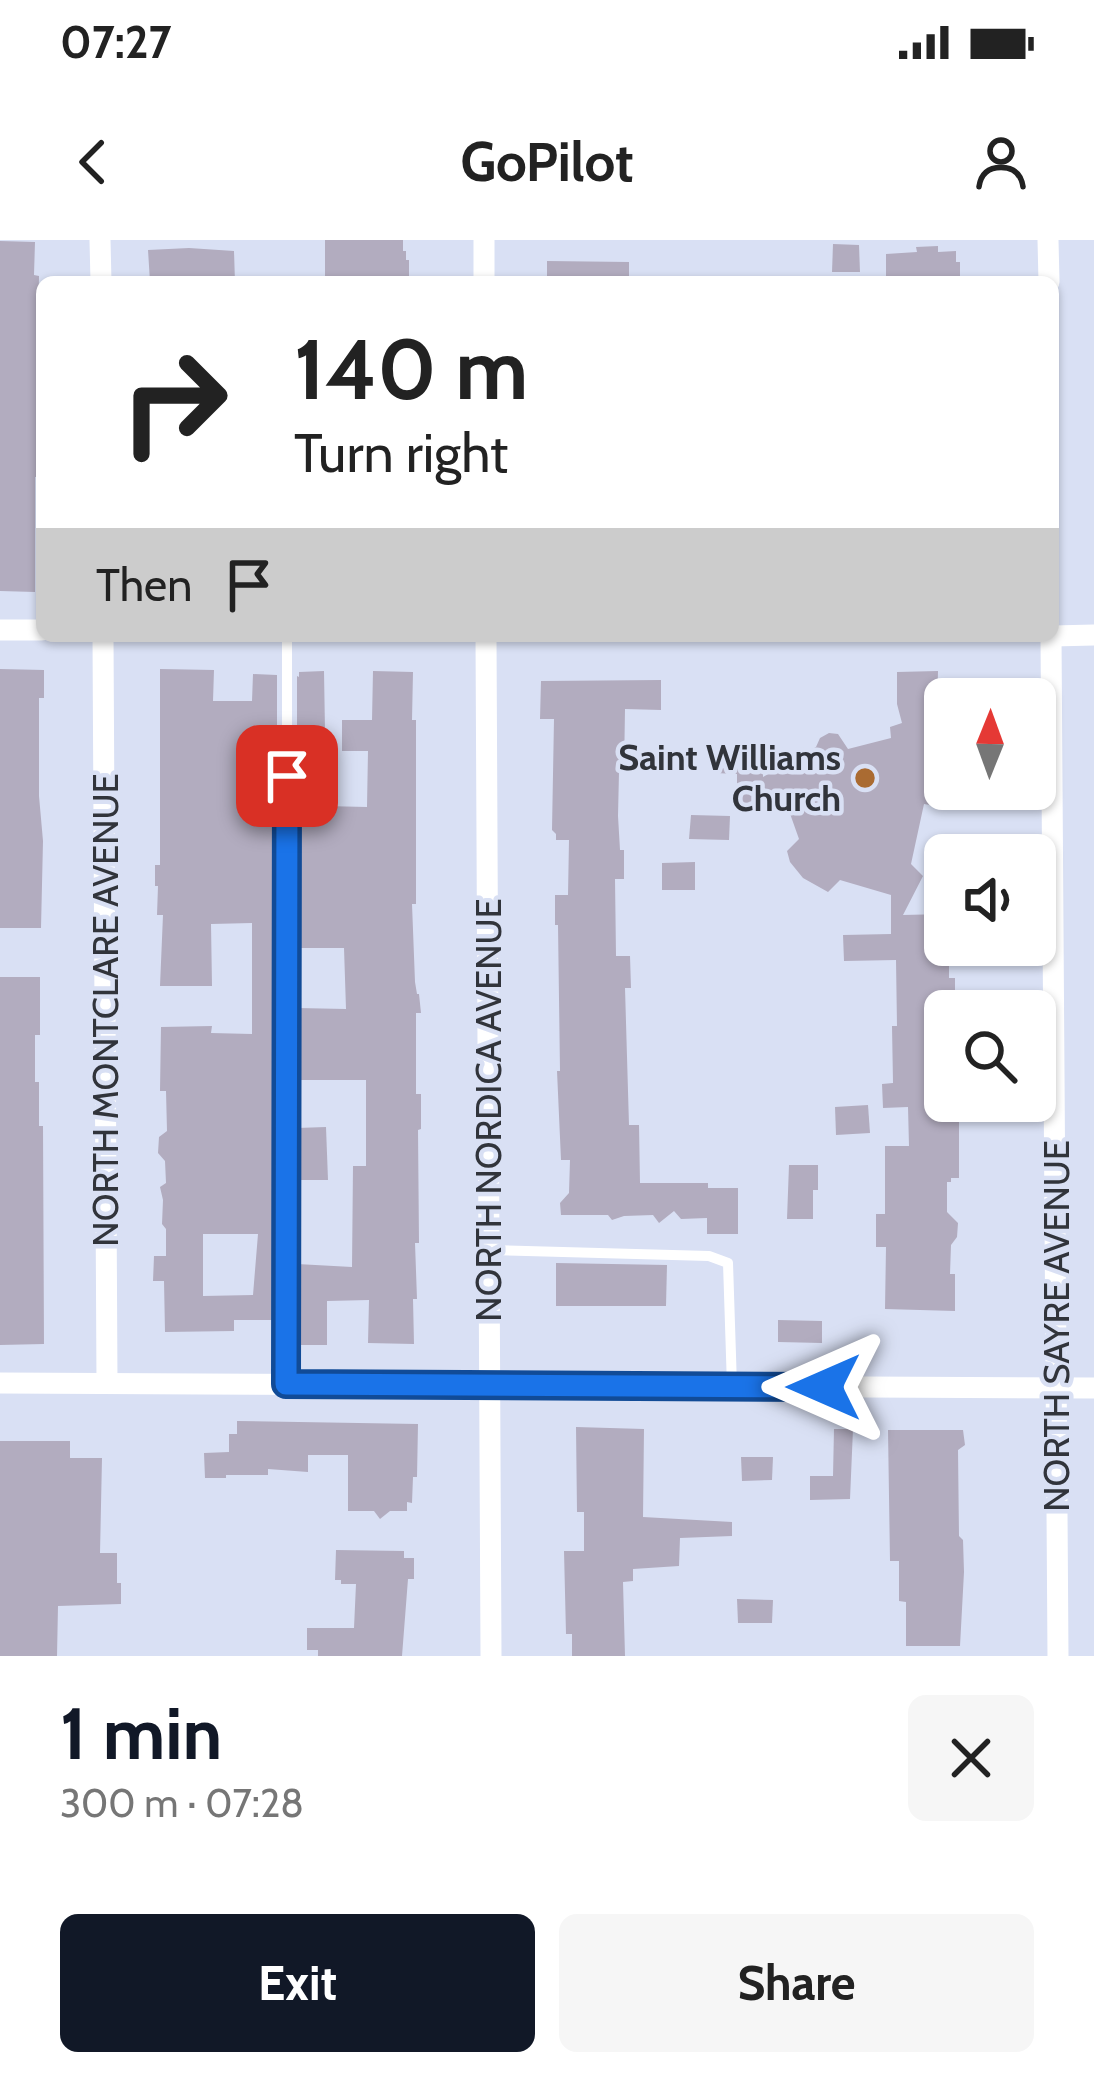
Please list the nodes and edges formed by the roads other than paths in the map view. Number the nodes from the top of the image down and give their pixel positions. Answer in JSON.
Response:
{"nodes":[{"id":1,"x":100,"y":240,"type":"edge"},
{"id":2,"x":484,"y":240,"type":"edge"},
{"id":3,"x":1048,"y":240,"type":"edge"},
{"id":4,"x":101,"y":276,"type":"edge"},
{"id":5,"x":484,"y":276,"type":"edge"},
{"id":6,"x":1049,"y":276,"type":"edge"},
{"id":7,"x":0,"y":630,"type":"edge"},
{"id":8,"x":36,"y":630,"type":"edge"},
{"id":9,"x":1094,"y":635,"type":"edge"},
{"id":10,"x":1059,"y":636,"type":"edge"},
{"id":11,"x":103,"y":642,"type":"edge"},
{"id":12,"x":287,"y":642,"type":"edge"},
{"id":13,"x":486,"y":642,"type":"edge"},
{"id":14,"x":1052,"y":642,"type":"edge"},
{"id":15,"x":489,"y":1250,"type":"junction"},
{"id":16,"x":0,"y":1383,"type":"edge"},
{"id":17,"x":107,"y":1383,"type":"junction"},
{"id":18,"x":286,"y":1384,"type":"junction"},
{"id":19,"x":490,"y":1385,"type":"junction"},
{"id":20,"x":732,"y":1386,"type":"junction"},
{"id":21,"x":1056,"y":1388,"type":"junction"},
{"id":22,"x":1094,"y":1388,"type":"edge"},
{"id":23,"x":491,"y":1656,"type":"edge"},
{"id":24,"x":1058,"y":1656,"type":"edge"}],
"edges":[{"from":1,"to":4,"type":"street"},
{"from":2,"to":5,"type":"street"},
{"from":3,"to":6,"type":"street"},
{"from":7,"to":8,"type":"street"},
{"from":9,"to":10,"type":"street"},
{"from":11,"to":17,"type":"street","name":"NORTH MONTCLARE AVENUE"},
{"from":12,"to":18,"type":"lane"},
{"from":13,"to":15,"type":"street","name":"NORTH NORDICA AVENUE"},
{"from":14,"to":21,"type":"street","name":"NORTH SAYRE AVENUE"},
{"from":15,"to":19,"type":"street","name":"NORTH NORDICA AVENUE"},
{"from":15,"to":20,"type":"lane"},
{"from":16,"to":17,"type":"street"},
{"from":17,"to":18,"type":"street"},
{"from":18,"to":19,"type":"street"},
{"from":19,"to":20,"type":"street"},
{"from":19,"to":23,"type":"street","name":"NORTH NORDICA AVENUE"},
{"from":20,"to":21,"type":"street"},
{"from":21,"to":22,"type":"street"},
{"from":21,"to":24,"type":"street","name":"NORTH SAYRE AVENUE"}]}
